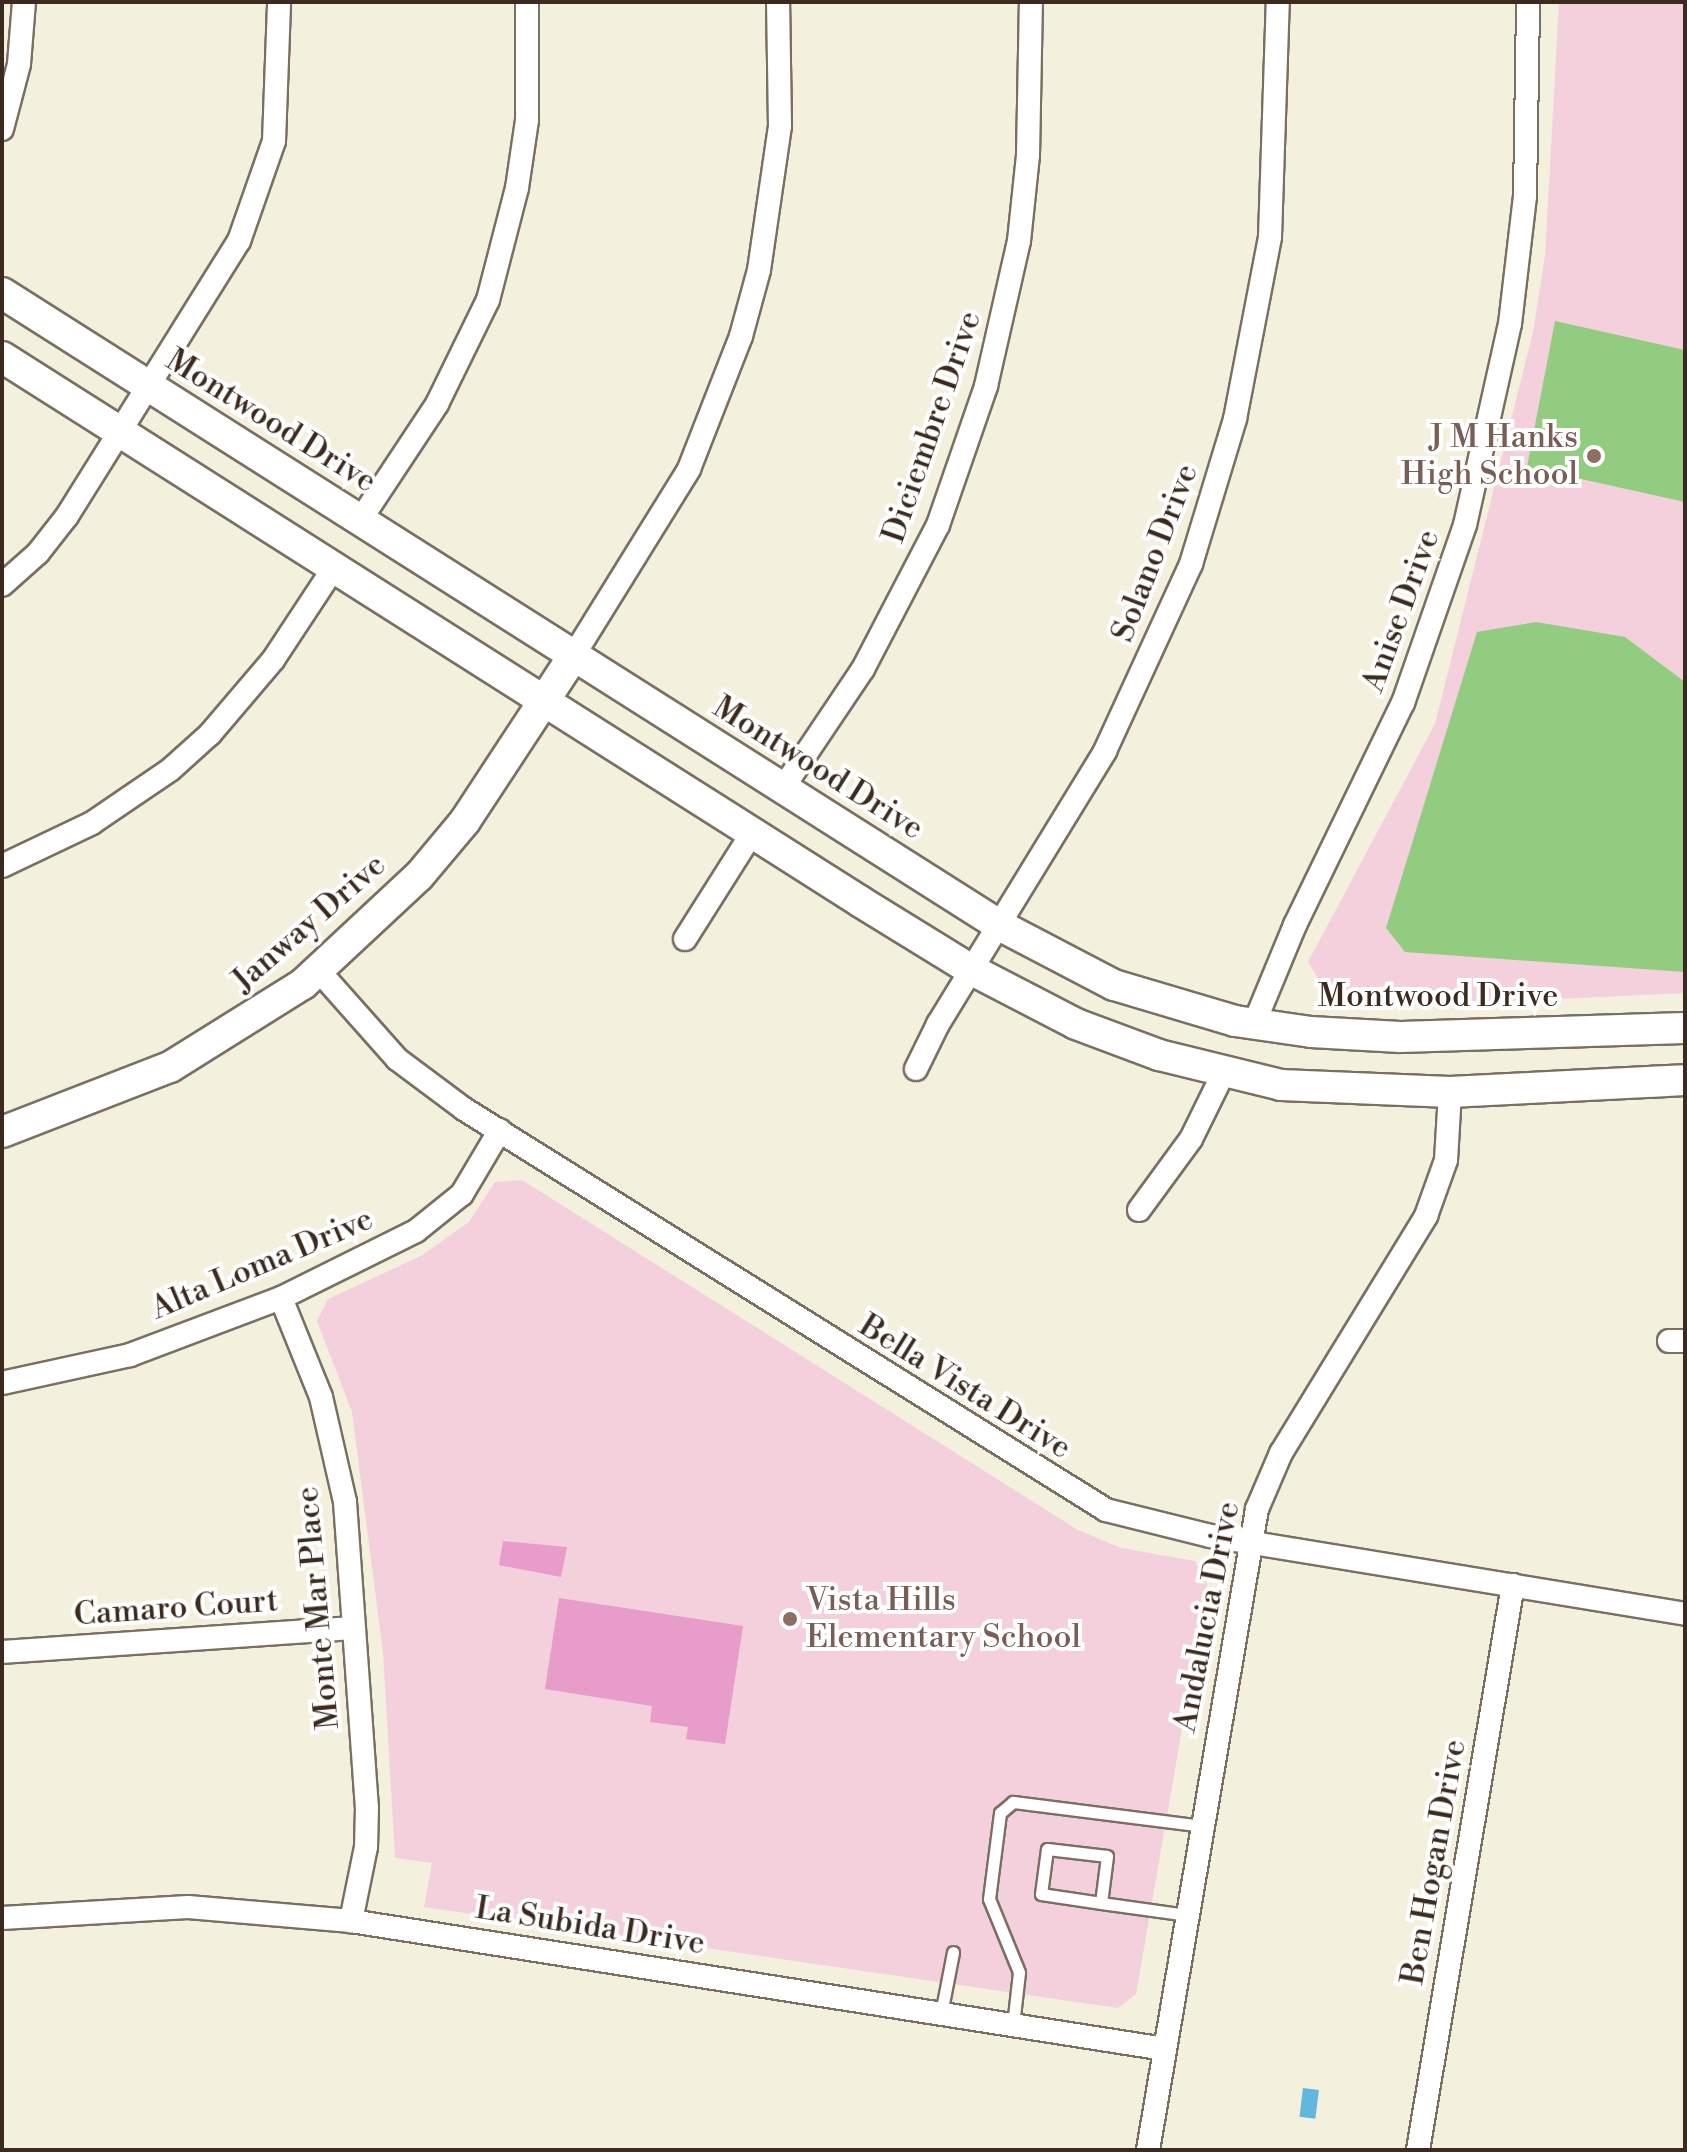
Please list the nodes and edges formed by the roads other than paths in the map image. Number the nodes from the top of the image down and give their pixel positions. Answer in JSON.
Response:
{"nodes":[{"id":1,"x":24,"y":2,"type":"edge"},
{"id":2,"x":279,"y":2,"type":"edge"},
{"id":3,"x":527,"y":2,"type":"edge"},
{"id":4,"x":778,"y":2,"type":"edge"},
{"id":5,"x":1031,"y":2,"type":"edge"},
{"id":6,"x":1278,"y":2,"type":"edge"},
{"id":7,"x":1528,"y":2,"type":"edge"},
{"id":8,"x":2,"y":129,"type":"edge"},
{"id":9,"x":2,"y":293,"type":"edge"},
{"id":10,"x":2,"y":357,"type":"edge"},
{"id":11,"x":148,"y":386,"type":"junction"},
{"id":12,"x":122,"y":433,"type":"junction"},
{"id":13,"x":361,"y":519,"type":"junction"},
{"id":14,"x":333,"y":569,"type":"junction"},
{"id":15,"x":2,"y":585,"type":"edge"},
{"id":16,"x":572,"y":658,"type":"junction"},
{"id":17,"x":540,"y":701,"type":"junction"},
{"id":18,"x":783,"y":788,"type":"junction"},
{"id":19,"x":752,"y":833,"type":"junction"},
{"id":20,"x":2,"y":866,"type":"edge"},
{"id":21,"x":999,"y":925,"type":"junction"},
{"id":22,"x":685,"y":939,"type":"dead end"},
{"id":23,"x":970,"y":969,"type":"junction"},
{"id":24,"x":319,"y":971,"type":"junction"},
{"id":25,"x":1254,"y":1024,"type":"junction"},
{"id":26,"x":1685,"y":1028,"type":"edge"},
{"id":27,"x":916,"y":1069,"type":"dead end"},
{"id":28,"x":1223,"y":1074,"type":"junction"},
{"id":29,"x":1685,"y":1080,"type":"edge"},
{"id":30,"x":1450,"y":1092,"type":"junction"},
{"id":31,"x":500,"y":1130,"type":"junction"},
{"id":32,"x":2,"y":1132,"type":"edge"},
{"id":33,"x":1139,"y":1210,"type":"dead end"},
{"id":34,"x":281,"y":1298,"type":"junction"},
{"id":35,"x":2,"y":1383,"type":"edge"},
{"id":36,"x":1250,"y":1541,"type":"junction"},
{"id":37,"x":1513,"y":1585,"type":"junction"},
{"id":38,"x":1685,"y":1614,"type":"edge"},
{"id":39,"x":353,"y":1628,"type":"junction"},
{"id":40,"x":2,"y":1652,"type":"edge"},
{"id":41,"x":1202,"y":1826,"type":"junction"},
{"id":42,"x":1101,"y":1903,"type":"junction"},
{"id":43,"x":1188,"y":1915,"type":"junction"},
{"id":44,"x":2,"y":1918,"type":"edge"},
{"id":45,"x":351,"y":1921,"type":"junction"},
{"id":46,"x":953,"y":1952,"type":"dead end"},
{"id":47,"x":941,"y":2014,"type":"junction"},
{"id":48,"x":1013,"y":2025,"type":"junction"},
{"id":49,"x":1165,"y":2049,"type":"junction"},
{"id":50,"x":1148,"y":2150,"type":"edge"},
{"id":51,"x":1418,"y":2150,"type":"edge"}],
"edges":[{"from":1,"to":8,"type":"street"},
{"from":2,"to":11,"type":"street"},
{"from":3,"to":13,"type":"street"},
{"from":4,"to":16,"type":"street"},
{"from":5,"to":18,"type":"street","name":"Diciembre Drive"},
{"from":6,"to":21,"type":"street","name":"Solano Drive"},
{"from":7,"to":25,"type":"street","name":"Anise Drive"},
{"from":9,"to":11,"type":"main road","name":"Montwood Drive"},
{"from":10,"to":12,"type":"main road"},
{"from":11,"to":12,"type":"street"},
{"from":11,"to":13,"type":"main road","name":"Montwood Drive"},
{"from":12,"to":14,"type":"main road"},
{"from":12,"to":15,"type":"street"},
{"from":13,"to":16,"type":"main road","name":"Montwood Drive"},
{"from":14,"to":17,"type":"main road"},
{"from":14,"to":20,"type":"street"},
{"from":16,"to":17,"type":"main road","name":"Janway Drive"},
{"from":16,"to":18,"type":"main road","name":"Montwood Drive"},
{"from":17,"to":19,"type":"main road"},
{"from":17,"to":24,"type":"main road","name":"Janway Drive"},
{"from":18,"to":21,"type":"main road","name":"Montwood Drive"},
{"from":19,"to":22,"type":"street"},
{"from":19,"to":23,"type":"main road"},
{"from":21,"to":23,"type":"street","name":"Solano Drive"},
{"from":21,"to":25,"type":"main road","name":"Montwood Drive"},
{"from":23,"to":27,"type":"street","name":"Solano Drive"},
{"from":23,"to":28,"type":"main road"},
{"from":24,"to":31,"type":"street","name":"Bella Vista Drive"},
{"from":24,"to":32,"type":"main road","name":"Janway Drive"},
{"from":25,"to":26,"type":"main road","name":"Montwood Drive"},
{"from":28,"to":30,"type":"main road"},
{"from":28,"to":33,"type":"street"},
{"from":29,"to":30,"type":"main road"},
{"from":30,"to":36,"type":"street","name":"Andalucia Drive"},
{"from":31,"to":34,"type":"street","name":"Alta Loma Drive"},
{"from":31,"to":36,"type":"street","name":"Bella Vista Drive"},
{"from":34,"to":35,"type":"street","name":"Alta Loma Drive"},
{"from":34,"to":39,"type":"street","name":"Monte Mar Place"},
{"from":36,"to":37,"type":"street","name":"Bella Vista Drive"},
{"from":36,"to":41,"type":"street","name":"Andalucia Drive"},
{"from":37,"to":38,"type":"street","name":"Bella Vista Drive"},
{"from":37,"to":51,"type":"street","name":"Ben Hogan Drive"},
{"from":39,"to":40,"type":"street","name":"Camaro Court"},
{"from":39,"to":45,"type":"street","name":"Monte Mar Place"},
{"from":41,"to":43,"type":"street","name":"Andalucia Drive"},
{"from":41,"to":48,"type":"lane"},
{"from":42,"to":42,"type":"lane"},
{"from":42,"to":43,"type":"lane"},
{"from":43,"to":49,"type":"street","name":"Andalucia Drive"},
{"from":44,"to":45,"type":"street","name":"La Subida Drive"},
{"from":45,"to":47,"type":"street","name":"La Subida Drive"},
{"from":46,"to":47,"type":"lane"},
{"from":47,"to":48,"type":"street","name":"La Subida Drive"},
{"from":48,"to":49,"type":"street","name":"La Subida Drive"},
{"from":49,"to":50,"type":"street","name":"Andalucia Drive"}]}
